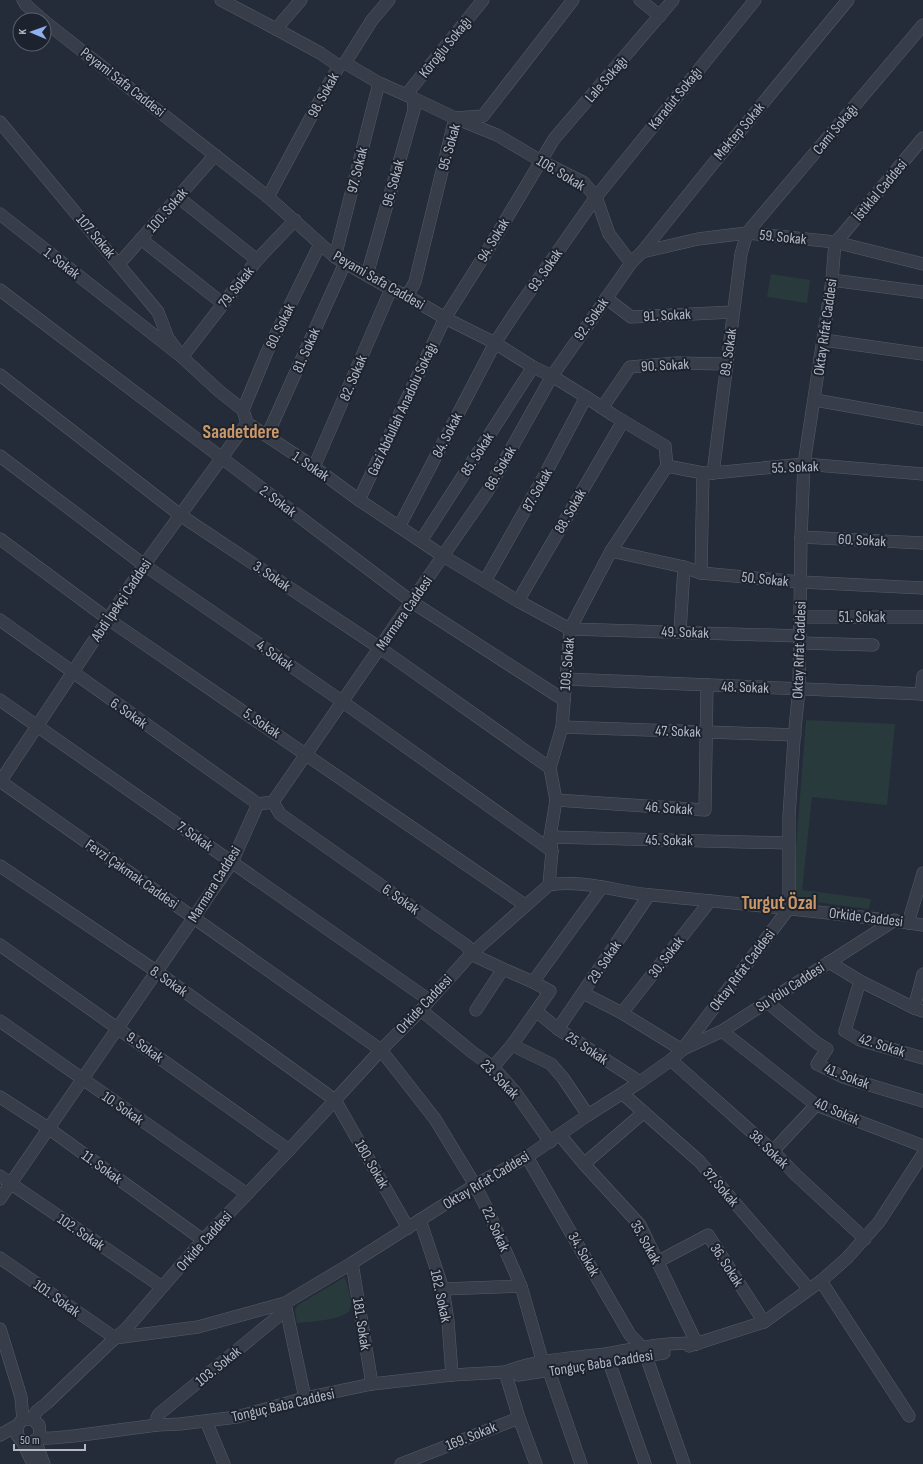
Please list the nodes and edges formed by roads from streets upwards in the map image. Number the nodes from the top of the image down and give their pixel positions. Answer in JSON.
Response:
{"nodes":[{"id":1,"x":23,"y":0,"type":"edge"},
{"id":2,"x":221,"y":0,"type":"edge"},
{"id":3,"x":301,"y":0,"type":"edge"},
{"id":4,"x":389,"y":0,"type":"edge"},
{"id":5,"x":483,"y":0,"type":"edge"},
{"id":6,"x":573,"y":0,"type":"edge"},
{"id":7,"x":640,"y":0,"type":"edge"},
{"id":8,"x":673,"y":0,"type":"edge"},
{"id":9,"x":755,"y":0,"type":"edge"},
{"id":10,"x":848,"y":0,"type":"edge"},
{"id":11,"x":34,"y":12,"type":"edge"},
{"id":12,"x":660,"y":16,"type":"junction"},
{"id":13,"x":923,"y":25,"type":"edge"},
{"id":14,"x":52,"y":26,"type":"edge"},
{"id":15,"x":276,"y":29,"type":"junction"},
{"id":16,"x":342,"y":64,"type":"junction"},
{"id":17,"x":379,"y":83,"type":"junction"},
{"id":18,"x":410,"y":96,"type":"junction"},
{"id":19,"x":455,"y":118,"type":"junction"},
{"id":20,"x":0,"y":122,"type":"edge"},
{"id":21,"x":923,"y":138,"type":"edge"},
{"id":22,"x":215,"y":155,"type":"junction"},
{"id":23,"x":541,"y":161,"type":"junction"},
{"id":24,"x":178,"y":197,"type":"junction"},
{"id":25,"x":268,"y":197,"type":"junction"},
{"id":26,"x":596,"y":197,"type":"junction"},
{"id":27,"x":0,"y":214,"type":"edge"},
{"id":28,"x":295,"y":220,"type":"junction"},
{"id":29,"x":747,"y":233,"type":"junction"},
{"id":30,"x":141,"y":239,"type":"junction"},
{"id":31,"x":835,"y":242,"type":"junction"},
{"id":32,"x":320,"y":244,"type":"junction"},
{"id":33,"x":642,"y":252,"type":"junction"},
{"id":34,"x":257,"y":260,"type":"junction"},
{"id":35,"x":340,"y":260,"type":"junction"},
{"id":36,"x":921,"y":261,"type":"edge"},
{"id":37,"x":631,"y":263,"type":"junction"},
{"id":38,"x":119,"y":264,"type":"junction"},
{"id":39,"x":368,"y":275,"type":"junction"},
{"id":40,"x":832,"y":280,"type":"junction"},
{"id":41,"x":391,"y":289,"type":"junction"},
{"id":42,"x":0,"y":290,"type":"edge"},
{"id":43,"x":923,"y":292,"type":"edge"},
{"id":44,"x":407,"y":296,"type":"junction"},
{"id":45,"x":606,"y":298,"type":"junction"},
{"id":46,"x":222,"y":303,"type":"junction"},
{"id":47,"x":733,"y":312,"type":"junction"},
{"id":48,"x":445,"y":318,"type":"junction"},
{"id":49,"x":824,"y":340,"type":"junction"},
{"id":50,"x":495,"y":343,"type":"junction"},
{"id":51,"x":923,"y":354,"type":"edge"},
{"id":52,"x":182,"y":357,"type":"junction"},
{"id":53,"x":726,"y":364,"type":"junction"},
{"id":54,"x":533,"y":367,"type":"junction"},
{"id":55,"x":0,"y":375,"type":"edge"},
{"id":56,"x":552,"y":376,"type":"junction"},
{"id":57,"x":586,"y":397,"type":"junction"},
{"id":58,"x":815,"y":400,"type":"junction"},
{"id":59,"x":602,"y":408,"type":"junction"},
{"id":60,"x":243,"y":410,"type":"junction"},
{"id":61,"x":923,"y":418,"type":"edge"},
{"id":62,"x":623,"y":421,"type":"junction"},
{"id":63,"x":247,"y":422,"type":"junction"},
{"id":64,"x":266,"y":436,"type":"junction"},
{"id":65,"x":0,"y":456,"type":"edge"},
{"id":66,"x":222,"y":458,"type":"junction"},
{"id":67,"x":804,"y":464,"type":"junction"},
{"id":68,"x":667,"y":466,"type":"junction"},
{"id":69,"x":314,"y":467,"type":"junction"},
{"id":70,"x":708,"y":473,"type":"junction"},
{"id":71,"x":923,"y":474,"type":"edge"},
{"id":72,"x":359,"y":500,"type":"junction"},
{"id":73,"x":180,"y":514,"type":"junction"},
{"id":74,"x":399,"y":527,"type":"junction"},
{"id":75,"x":801,"y":537,"type":"junction"},
{"id":76,"x":0,"y":539,"type":"edge"},
{"id":77,"x":421,"y":541,"type":"junction"},
{"id":78,"x":923,"y":543,"type":"edge"},
{"id":79,"x":610,"y":551,"type":"junction"},
{"id":80,"x":443,"y":556,"type":"junction"},
{"id":81,"x":144,"y":565,"type":"junction"},
{"id":82,"x":684,"y":567,"type":"junction"},
{"id":83,"x":701,"y":573,"type":"junction"},
{"id":84,"x":485,"y":581,"type":"junction"},
{"id":85,"x":802,"y":582,"type":"junction"},
{"id":86,"x":923,"y":588,"type":"edge"},
{"id":87,"x":518,"y":601,"type":"junction"},
{"id":88,"x":412,"y":602,"type":"junction"},
{"id":89,"x":800,"y":617,"type":"junction"},
{"id":90,"x":923,"y":617,"type":"edge"},
{"id":91,"x":108,"y":619,"type":"junction"},
{"id":92,"x":0,"y":620,"type":"edge"},
{"id":93,"x":570,"y":629,"type":"junction"},
{"id":94,"x":680,"y":632,"type":"junction"},
{"id":95,"x":800,"y":640,"type":"junction"},
{"id":96,"x":873,"y":645,"type":"dead end"},
{"id":97,"x":380,"y":648,"type":"junction"},
{"id":98,"x":72,"y":673,"type":"junction"},
{"id":99,"x":923,"y":676,"type":"edge"},
{"id":100,"x":566,"y":679,"type":"junction"},
{"id":101,"x":707,"y":685,"type":"junction"},
{"id":102,"x":799,"y":689,"type":"junction"},
{"id":103,"x":922,"y":694,"type":"edge"},
{"id":104,"x":0,"y":700,"type":"edge"},
{"id":105,"x":564,"y":700,"type":"junction"},
{"id":106,"x":342,"y":702,"type":"junction"},
{"id":107,"x":37,"y":727,"type":"junction"},
{"id":108,"x":562,"y":727,"type":"junction"},
{"id":109,"x":707,"y":732,"type":"junction"},
{"id":110,"x":794,"y":735,"type":"junction"},
{"id":111,"x":306,"y":754,"type":"junction"},
{"id":112,"x":550,"y":768,"type":"junction"},
{"id":113,"x":0,"y":781,"type":"edge"},
{"id":114,"x":556,"y":800,"type":"junction"},
{"id":115,"x":273,"y":802,"type":"junction"},
{"id":116,"x":258,"y":804,"type":"junction"},
{"id":117,"x":550,"y":837,"type":"junction"},
{"id":118,"x":788,"y":843,"type":"junction"},
{"id":119,"x":552,"y":851,"type":"junction"},
{"id":120,"x":232,"y":862,"type":"junction"},
{"id":121,"x":0,"y":866,"type":"edge"},
{"id":122,"x":923,"y":873,"type":"edge"},
{"id":123,"x":549,"y":885,"type":"junction"},
{"id":124,"x":602,"y":887,"type":"junction"},
{"id":125,"x":649,"y":895,"type":"junction"},
{"id":126,"x":710,"y":900,"type":"junction"},
{"id":127,"x":525,"y":905,"type":"junction"},
{"id":128,"x":789,"y":908,"type":"junction"},
{"id":129,"x":193,"y":917,"type":"junction"},
{"id":130,"x":895,"y":920,"type":"junction"},
{"id":131,"x":908,"y":923,"type":"junction"},
{"id":132,"x":923,"y":925,"type":"edge"},
{"id":133,"x":0,"y":945,"type":"edge"},
{"id":134,"x":471,"y":954,"type":"junction"},
{"id":135,"x":829,"y":962,"type":"junction"},
{"id":136,"x":502,"y":969,"type":"junction"},
{"id":137,"x":156,"y":972,"type":"junction"},
{"id":138,"x":923,"y":974,"type":"edge"},
{"id":139,"x":860,"y":981,"type":"junction"},
{"id":140,"x":533,"y":982,"type":"junction"},
{"id":141,"x":583,"y":993,"type":"junction"},
{"id":142,"x":429,"y":1000,"type":"junction"},
{"id":143,"x":767,"y":1002,"type":"junction"},
{"id":144,"x":421,"y":1010,"type":"junction"},
{"id":145,"x":476,"y":1010,"type":"dead end"},
{"id":146,"x":918,"y":1010,"type":"edge"},
{"id":147,"x":536,"y":1011,"type":"junction"},
{"id":148,"x":622,"y":1013,"type":"junction"},
{"id":149,"x":0,"y":1021,"type":"edge"},
{"id":150,"x":117,"y":1027,"type":"junction"},
{"id":151,"x":558,"y":1030,"type":"junction"},
{"id":152,"x":722,"y":1031,"type":"junction"},
{"id":153,"x":512,"y":1045,"type":"junction"},
{"id":154,"x":381,"y":1050,"type":"junction"},
{"id":155,"x":682,"y":1050,"type":"junction"},
{"id":156,"x":923,"y":1058,"type":"edge"},
{"id":157,"x":671,"y":1060,"type":"junction"},
{"id":158,"x":493,"y":1067,"type":"junction"},
{"id":159,"x":81,"y":1079,"type":"junction"},
{"id":160,"x":640,"y":1082,"type":"junction"},
{"id":161,"x":623,"y":1094,"type":"junction"},
{"id":162,"x":0,"y":1097,"type":"edge"},
{"id":163,"x":335,"y":1100,"type":"junction"},
{"id":164,"x":923,"y":1101,"type":"edge"},
{"id":165,"x":816,"y":1105,"type":"junction"},
{"id":166,"x":644,"y":1112,"type":"junction"},
{"id":167,"x":588,"y":1115,"type":"junction"},
{"id":168,"x":48,"y":1128,"type":"junction"},
{"id":169,"x":555,"y":1138,"type":"junction"},
{"id":170,"x":923,"y":1146,"type":"edge"},
{"id":171,"x":289,"y":1150,"type":"junction"},
{"id":172,"x":773,"y":1151,"type":"junction"},
{"id":173,"x":923,"y":1154,"type":"edge"},
{"id":174,"x":527,"y":1157,"type":"junction"},
{"id":175,"x":584,"y":1164,"type":"junction"},
{"id":176,"x":0,"y":1176,"type":"edge"},
{"id":177,"x":10,"y":1184,"type":"junction"},
{"id":178,"x":475,"y":1185,"type":"junction"},
{"id":179,"x":247,"y":1194,"type":"junction"},
{"id":180,"x":0,"y":1199,"type":"edge"},
{"id":181,"x":420,"y":1220,"type":"junction"},
{"id":182,"x":408,"y":1228,"type":"junction"},
{"id":183,"x":865,"y":1239,"type":"junction"},
{"id":184,"x":203,"y":1240,"type":"junction"},
{"id":185,"x":0,"y":1258,"type":"edge"},
{"id":186,"x":657,"y":1262,"type":"junction"},
{"id":187,"x":352,"y":1263,"type":"junction"},
{"id":188,"x":821,"y":1281,"type":"junction"},
{"id":189,"x":521,"y":1286,"type":"junction"},
{"id":190,"x":162,"y":1287,"type":"junction"},
{"id":191,"x":443,"y":1289,"type":"junction"},
{"id":192,"x":810,"y":1289,"type":"junction"},
{"id":193,"x":286,"y":1307,"type":"junction"},
{"id":194,"x":764,"y":1322,"type":"junction"},
{"id":195,"x":0,"y":1329,"type":"edge"},
{"id":196,"x":115,"y":1338,"type":"junction"},
{"id":197,"x":697,"y":1344,"type":"junction"},
{"id":198,"x":644,"y":1352,"type":"junction"},
{"id":199,"x":609,"y":1362,"type":"junction"},
{"id":200,"x":546,"y":1367,"type":"junction"},
{"id":201,"x":505,"y":1372,"type":"junction"},
{"id":202,"x":452,"y":1375,"type":"junction"},
{"id":203,"x":372,"y":1384,"type":"junction"},
{"id":204,"x":305,"y":1398,"type":"junction"},
{"id":205,"x":908,"y":1416,"type":"dead end"},
{"id":206,"x":519,"y":1418,"type":"junction"},
{"id":207,"x":206,"y":1421,"type":"junction"},
{"id":208,"x":157,"y":1425,"type":"junction"},
{"id":209,"x":31,"y":1427,"type":"junction"},
{"id":210,"x":0,"y":1434,"type":"edge"},
{"id":211,"x":0,"y":1439,"type":"edge"},
{"id":212,"x":21,"y":1440,"type":"junction"},
{"id":213,"x":33,"y":1464,"type":"edge"},
{"id":214,"x":44,"y":1464,"type":"edge"},
{"id":215,"x":224,"y":1464,"type":"edge"},
{"id":216,"x":401,"y":1464,"type":"edge"},
{"id":217,"x":536,"y":1464,"type":"edge"},
{"id":218,"x":581,"y":1464,"type":"edge"},
{"id":219,"x":645,"y":1464,"type":"edge"},
{"id":220,"x":684,"y":1464,"type":"edge"}],
"edges":[{"from":1,"to":11,"type":"street","name":"Peyami Safa Caddesi"},
{"from":2,"to":15,"type":"street","name":"106. Sokak"},
{"from":3,"to":15,"type":"street"},
{"from":4,"to":16,"type":"street","name":"98. Sokak"},
{"from":5,"to":18,"type":"street","name":"Köroğlu Sokağı"},
{"from":6,"to":19,"type":"street","name":"95. Sokak"},
{"from":7,"to":12,"type":"street"},
{"from":8,"to":12,"type":"street","name":"Lale Sokağı"},
{"from":9,"to":26,"type":"street","name":"Karadut Sokağı"},
{"from":10,"to":33,"type":"street","name":"Mektep Sokak"},
{"from":12,"to":23,"type":"street","name":"Lale Sokağı"},
{"from":13,"to":29,"type":"street","name":"Cami Sokağı"},
{"from":14,"to":22,"type":"street","name":"Peyami Safa Caddesi"},
{"from":15,"to":16,"type":"street","name":"106. Sokak"},
{"from":16,"to":17,"type":"street","name":"106. Sokak"},
{"from":16,"to":25,"type":"street","name":"98. Sokak"},
{"from":17,"to":18,"type":"street","name":"106. Sokak"},
{"from":17,"to":35,"type":"street","name":"97. Sokak"},
{"from":18,"to":19,"type":"street","name":"106. Sokak"},
{"from":18,"to":39,"type":"street","name":"96. Sokak"},
{"from":19,"to":23,"type":"street","name":"106. Sokak"},
{"from":19,"to":44,"type":"street","name":"95. Sokak"},
{"from":20,"to":38,"type":"street","name":"107. Sokak"},
{"from":21,"to":31,"type":"street","name":"İstiklal Caddesi"},
{"from":22,"to":24,"type":"street","name":"100. Sokak"},
{"from":22,"to":25,"type":"street","name":"Peyami Safa Caddesi"},
{"from":23,"to":26,"type":"street","name":"106. Sokak"},
{"from":23,"to":48,"type":"street","name":"94. Sokak"},
{"from":24,"to":30,"type":"street","name":"100. Sokak"},
{"from":24,"to":34,"type":"street"},
{"from":25,"to":28,"type":"street","name":"Peyami Safa Caddesi"},
{"from":26,"to":37,"type":"street","name":"106. Sokak"},
{"from":26,"to":50,"type":"street","name":"93. Sokak"},
{"from":27,"to":52,"type":"street","name":"1. Sokak"},
{"from":28,"to":32,"type":"street","name":"Peyami Safa Caddesi"},
{"from":28,"to":34,"type":"street","name":"79. Sokak"},
{"from":29,"to":31,"type":"street","name":"59. Sokak"},
{"from":29,"to":33,"type":"street","name":"59. Sokak"},
{"from":29,"to":47,"type":"street","name":"89. Sokak"},
{"from":30,"to":38,"type":"street","name":"100. Sokak"},
{"from":30,"to":46,"type":"street"},
{"from":31,"to":36,"type":"street","name":"59. Sokak"},
{"from":31,"to":40,"type":"street","name":"Oktay Rıfat Caddesi"},
{"from":32,"to":35,"type":"street","name":"Peyami Safa Caddesi"},
{"from":32,"to":60,"type":"street","name":"80. Sokak"},
{"from":33,"to":37,"type":"street","name":"Mektep Sokak"},
{"from":34,"to":46,"type":"street","name":"79. Sokak"},
{"from":35,"to":39,"type":"street","name":"Peyami Safa Caddesi"},
{"from":35,"to":64,"type":"street","name":"81. Sokak"},
{"from":37,"to":45,"type":"street","name":"92. Sokak"},
{"from":38,"to":52,"type":"street","name":"107. Sokak"},
{"from":39,"to":41,"type":"street","name":"Peyami Safa Caddesi"},
{"from":40,"to":43,"type":"street"},
{"from":40,"to":49,"type":"street","name":"Oktay Rıfat Caddesi"},
{"from":41,"to":44,"type":"street","name":"Peyami Safa Caddesi"},
{"from":41,"to":69,"type":"street","name":"82. Sokak"},
{"from":42,"to":66,"type":"street","name":"2. Sokak"},
{"from":44,"to":48,"type":"street","name":"Peyami Safa Caddesi"},
{"from":45,"to":47,"type":"street","name":"91. Sokak"},
{"from":45,"to":56,"type":"street","name":"92. Sokak"},
{"from":46,"to":52,"type":"street","name":"79. Sokak"},
{"from":47,"to":53,"type":"street","name":"89. Sokak"},
{"from":48,"to":50,"type":"street","name":"Peyami Safa Caddesi"},
{"from":48,"to":72,"type":"street","name":"Gazi Abdullah Anadolu Sokağı"},
{"from":49,"to":51,"type":"street"},
{"from":49,"to":58,"type":"street","name":"Oktay Rıfat Caddesi"},
{"from":50,"to":54,"type":"street","name":"Peyami Safa Caddesi"},
{"from":50,"to":74,"type":"street","name":"84. Sokak"},
{"from":52,"to":60,"type":"street","name":"1. Sokak"},
{"from":53,"to":59,"type":"street","name":"90. Sokak"},
{"from":53,"to":70,"type":"street","name":"89. Sokak"},
{"from":54,"to":56,"type":"street","name":"Peyami Safa Caddesi"},
{"from":54,"to":77,"type":"street","name":"85. Sokak"},
{"from":55,"to":73,"type":"street","name":"3. Sokak"},
{"from":56,"to":57,"type":"street","name":"Peyami Safa Caddesi"},
{"from":56,"to":80,"type":"street","name":"86. Sokak"},
{"from":57,"to":59,"type":"street","name":"Peyami Safa Caddesi"},
{"from":57,"to":84,"type":"street","name":"87. Sokak"},
{"from":58,"to":61,"type":"street"},
{"from":58,"to":67,"type":"street","name":"Oktay Rıfat Caddesi"},
{"from":59,"to":62,"type":"street","name":"Peyami Safa Caddesi"},
{"from":60,"to":63,"type":"street"},
{"from":62,"to":68,"type":"street","name":"Peyami Safa Caddesi"},
{"from":62,"to":87,"type":"street","name":"88. Sokak"},
{"from":63,"to":64,"type":"street","name":"1. Sokak"},
{"from":63,"to":66,"type":"street","name":"Abdi İpekçi Caddesi"},
{"from":64,"to":69,"type":"street","name":"1. Sokak"},
{"from":65,"to":81,"type":"street","name":"4. Sokak"},
{"from":66,"to":73,"type":"street","name":"Abdi İpekçi Caddesi"},
{"from":66,"to":88,"type":"street","name":"2. Sokak"},
{"from":67,"to":70,"type":"street","name":"55. Sokak"},
{"from":67,"to":71,"type":"street","name":"55. Sokak"},
{"from":67,"to":75,"type":"street","name":"Oktay Rıfat Caddesi"},
{"from":68,"to":70,"type":"street","name":"55. Sokak"},
{"from":68,"to":79,"type":"street","name":"109. Sokak"},
{"from":69,"to":72,"type":"street","name":"1. Sokak"},
{"from":70,"to":83,"type":"street","name":"89. Sokak"},
{"from":72,"to":74,"type":"street","name":"1. Sokak"},
{"from":73,"to":81,"type":"street","name":"Abdi İpekçi Caddesi"},
{"from":73,"to":97,"type":"street","name":"3. Sokak"},
{"from":74,"to":77,"type":"street","name":"1. Sokak"},
{"from":75,"to":78,"type":"street","name":"60. Sokak"},
{"from":75,"to":85,"type":"street","name":"Oktay Rıfat Caddesi"},
{"from":76,"to":91,"type":"street","name":"5. Sokak"},
{"from":77,"to":80,"type":"street","name":"1. Sokak"},
{"from":79,"to":82,"type":"street","name":"50. Sokak"},
{"from":79,"to":93,"type":"street","name":"109. Sokak"},
{"from":80,"to":84,"type":"street","name":"1. Sokak"},
{"from":80,"to":88,"type":"street","name":"Marmara Caddesi"},
{"from":81,"to":91,"type":"street","name":"Abdi İpekçi Caddesi"},
{"from":81,"to":106,"type":"street","name":"4. Sokak"},
{"from":82,"to":83,"type":"street","name":"50. Sokak"},
{"from":82,"to":94,"type":"street"},
{"from":83,"to":85,"type":"street","name":"50. Sokak"},
{"from":84,"to":87,"type":"street","name":"1. Sokak"},
{"from":85,"to":86,"type":"street","name":"50. Sokak"},
{"from":85,"to":89,"type":"street","name":"Oktay Rıfat Caddesi"},
{"from":87,"to":93,"type":"street","name":"1. Sokak"},
{"from":88,"to":97,"type":"street","name":"Marmara Caddesi"},
{"from":88,"to":105,"type":"street","name":"2. Sokak"},
{"from":89,"to":90,"type":"street","name":"51. Sokak"},
{"from":89,"to":95,"type":"street","name":"Oktay Rıfat Caddesi"},
{"from":91,"to":98,"type":"street","name":"Abdi İpekçi Caddesi"},
{"from":91,"to":111,"type":"street","name":"5. Sokak"},
{"from":92,"to":98,"type":"street","name":"6. Sokak"},
{"from":93,"to":94,"type":"street","name":"49. Sokak"},
{"from":93,"to":100,"type":"street","name":"109. Sokak"},
{"from":94,"to":95,"type":"street","name":"49. Sokak"},
{"from":95,"to":96,"type":"street","name":"49. Sokak"},
{"from":95,"to":102,"type":"street","name":"Oktay Rıfat Caddesi"},
{"from":97,"to":106,"type":"street","name":"Marmara Caddesi"},
{"from":97,"to":112,"type":"street","name":"3. Sokak"},
{"from":98,"to":107,"type":"street","name":"Abdi İpekçi Caddesi"},
{"from":98,"to":116,"type":"street","name":"6. Sokak"},
{"from":99,"to":103,"type":"street"},
{"from":100,"to":101,"type":"street","name":"48. Sokak"},
{"from":100,"to":105,"type":"street","name":"109. Sokak"},
{"from":101,"to":102,"type":"street","name":"48. Sokak"},
{"from":101,"to":109,"type":"street","name":"46. Sokak"},
{"from":102,"to":103,"type":"street","name":"48. Sokak"},
{"from":102,"to":110,"type":"street","name":"Oktay Rıfat Caddesi"},
{"from":104,"to":107,"type":"street","name":"7. Sokak"},
{"from":105,"to":108,"type":"street","name":"109. Sokak"},
{"from":106,"to":111,"type":"street","name":"Marmara Caddesi"},
{"from":106,"to":119,"type":"street","name":"4. Sokak"},
{"from":107,"to":113,"type":"street","name":"Abdi İpekçi Caddesi"},
{"from":107,"to":120,"type":"street","name":"7. Sokak"},
{"from":108,"to":109,"type":"street","name":"47. Sokak"},
{"from":108,"to":112,"type":"street","name":"109. Sokak"},
{"from":109,"to":110,"type":"street","name":"47. Sokak"},
{"from":109,"to":114,"type":"street","name":"46. Sokak"},
{"from":110,"to":118,"type":"street","name":"Oktay Rıfat Caddesi"},
{"from":111,"to":115,"type":"street","name":"Marmara Caddesi"},
{"from":111,"to":127,"type":"street","name":"5. Sokak"},
{"from":112,"to":114,"type":"street","name":"109. Sokak"},
{"from":113,"to":129,"type":"street","name":"Fevzi Çakmak Caddesi"},
{"from":114,"to":117,"type":"street","name":"109. Sokak"},
{"from":115,"to":116,"type":"street"},
{"from":115,"to":134,"type":"street","name":"6. Sokak"},
{"from":116,"to":120,"type":"street","name":"Marmara Caddesi"},
{"from":117,"to":118,"type":"street","name":"45. Sokak"},
{"from":117,"to":119,"type":"street","name":"109. Sokak"},
{"from":118,"to":128,"type":"street","name":"Oktay Rıfat Caddesi"},
{"from":119,"to":123,"type":"street","name":"109. Sokak"},
{"from":120,"to":129,"type":"street","name":"Marmara Caddesi"},
{"from":120,"to":142,"type":"street","name":"7. Sokak"},
{"from":121,"to":137,"type":"street","name":"8. Sokak"},
{"from":122,"to":131,"type":"street"},
{"from":123,"to":124,"type":"street","name":"Orkide Caddesi"},
{"from":123,"to":127,"type":"street","name":"Orkide Caddesi"},
{"from":124,"to":125,"type":"street","name":"Orkide Caddesi"},
{"from":124,"to":140,"type":"street"},
{"from":125,"to":126,"type":"street","name":"Orkide Caddesi"},
{"from":125,"to":141,"type":"street","name":"29. Sokak"},
{"from":126,"to":128,"type":"street","name":"Orkide Caddesi"},
{"from":126,"to":148,"type":"street","name":"30. Sokak"},
{"from":127,"to":134,"type":"street","name":"Orkide Caddesi"},
{"from":128,"to":130,"type":"street","name":"Orkide Caddesi"},
{"from":128,"to":155,"type":"street","name":"Oktay Rıfat Caddesi"},
{"from":129,"to":137,"type":"street","name":"Marmara Caddesi"},
{"from":129,"to":154,"type":"street","name":"Fevzi Çakmak Caddesi"},
{"from":130,"to":131,"type":"street","name":"Orkide Caddesi"},
{"from":130,"to":135,"type":"street","name":"Su Yolu Caddesi"},
{"from":131,"to":132,"type":"street","name":"Orkide Caddesi"},
{"from":133,"to":150,"type":"street","name":"9. Sokak"},
{"from":134,"to":136,"type":"street"},
{"from":134,"to":142,"type":"street","name":"Orkide Caddesi"},
{"from":135,"to":139,"type":"street"},
{"from":135,"to":143,"type":"street","name":"Su Yolu Caddesi"},
{"from":136,"to":140,"type":"street"},
{"from":136,"to":145,"type":"street"},
{"from":137,"to":150,"type":"street","name":"Marmara Caddesi"},
{"from":137,"to":163,"type":"street","name":"8. Sokak"},
{"from":138,"to":146,"type":"street"},
{"from":139,"to":146,"type":"street"},
{"from":139,"to":156,"type":"street","name":"42. Sokak"},
{"from":140,"to":147,"type":"street"},
{"from":141,"to":148,"type":"street"},
{"from":141,"to":151,"type":"street","name":"29. Sokak"},
{"from":142,"to":144,"type":"street","name":"Orkide Caddesi"},
{"from":143,"to":152,"type":"street","name":"Su Yolu Caddesi"},
{"from":143,"to":164,"type":"street","name":"41. Sokak"},
{"from":144,"to":154,"type":"street","name":"Orkide Caddesi"},
{"from":144,"to":158,"type":"street","name":"23. Sokak"},
{"from":147,"to":151,"type":"street","name":"25. Sokak"},
{"from":147,"to":153,"type":"street"},
{"from":148,"to":155,"type":"street"},
{"from":149,"to":159,"type":"street","name":"10. Sokak"},
{"from":150,"to":159,"type":"street","name":"Marmara Caddesi"},
{"from":150,"to":171,"type":"street","name":"9. Sokak"},
{"from":151,"to":160,"type":"street","name":"25. Sokak"},
{"from":152,"to":155,"type":"street","name":"Su Yolu Caddesi"},
{"from":152,"to":165,"type":"street","name":"40. Sokak"},
{"from":153,"to":158,"type":"street"},
{"from":153,"to":167,"type":"street"},
{"from":154,"to":163,"type":"street","name":"Orkide Caddesi"},
{"from":154,"to":178,"type":"street","name":"22. Sokak"},
{"from":155,"to":157,"type":"street","name":"Oktay Rıfat Caddesi"},
{"from":157,"to":160,"type":"street","name":"Oktay Rıfat Caddesi"},
{"from":157,"to":172,"type":"street","name":"38. Sokak"},
{"from":158,"to":169,"type":"street","name":"23. Sokak"},
{"from":159,"to":168,"type":"street","name":"Marmara Caddesi"},
{"from":159,"to":179,"type":"street","name":"10. Sokak"},
{"from":160,"to":161,"type":"street","name":"Oktay Rıfat Caddesi"},
{"from":161,"to":166,"type":"street","name":"37. Sokak"},
{"from":161,"to":167,"type":"street","name":"Oktay Rıfat Caddesi"},
{"from":162,"to":168,"type":"street","name":"11. Sokak"},
{"from":163,"to":171,"type":"street","name":"Orkide Caddesi"},
{"from":163,"to":182,"type":"street","name":"180. Sokak"},
{"from":165,"to":170,"type":"street","name":"40. Sokak"},
{"from":165,"to":172,"type":"street"},
{"from":166,"to":175,"type":"street"},
{"from":166,"to":192,"type":"street","name":"37. Sokak"},
{"from":167,"to":169,"type":"street","name":"Oktay Rıfat Caddesi"},
{"from":168,"to":177,"type":"street","name":"Marmara Caddesi"},
{"from":168,"to":184,"type":"street","name":"11. Sokak"},
{"from":169,"to":174,"type":"street","name":"Oktay Rıfat Caddesi"},
{"from":169,"to":175,"type":"street","name":"35. Sokak"},
{"from":171,"to":179,"type":"street","name":"Orkide Caddesi"},
{"from":172,"to":183,"type":"street","name":"38. Sokak"},
{"from":173,"to":183,"type":"street","name":"Tonguç Baba Caddesi"},
{"from":174,"to":178,"type":"street","name":"Oktay Rıfat Caddesi"},
{"from":174,"to":198,"type":"street","name":"34. Sokak"},
{"from":175,"to":186,"type":"street","name":"35. Sokak"},
{"from":176,"to":177,"type":"street","name":"102. Sokak"},
{"from":177,"to":180,"type":"street","name":"Marmara Caddesi"},
{"from":177,"to":190,"type":"street","name":"102. Sokak"},
{"from":178,"to":181,"type":"street","name":"Oktay Rıfat Caddesi"},
{"from":178,"to":189,"type":"street","name":"22. Sokak"},
{"from":179,"to":184,"type":"street","name":"Orkide Caddesi"},
{"from":181,"to":182,"type":"street","name":"Oktay Rıfat Caddesi"},
{"from":181,"to":191,"type":"street","name":"182. Sokak"},
{"from":182,"to":187,"type":"street","name":"Oktay Rıfat Caddesi"},
{"from":183,"to":188,"type":"street","name":"Tonguç Baba Caddesi"},
{"from":184,"to":190,"type":"street","name":"Orkide Caddesi"},
{"from":185,"to":196,"type":"street","name":"101. Sokak"},
{"from":186,"to":194,"type":"street","name":"36. Sokak"},
{"from":186,"to":197,"type":"street","name":"35. Sokak"},
{"from":187,"to":193,"type":"street","name":"Oktay Rıfat Caddesi"},
{"from":187,"to":203,"type":"street","name":"181. Sokak"},
{"from":188,"to":192,"type":"street","name":"Tonguç Baba Caddesi"},
{"from":188,"to":205,"type":"street"},
{"from":189,"to":191,"type":"street"},
{"from":189,"to":200,"type":"street","name":"22. Sokak"},
{"from":190,"to":196,"type":"street","name":"Orkide Caddesi"},
{"from":191,"to":202,"type":"street","name":"182. Sokak"},
{"from":192,"to":194,"type":"street","name":"Tonguç Baba Caddesi"},
{"from":193,"to":196,"type":"street","name":"Oktay Rıfat Caddesi"},
{"from":193,"to":204,"type":"street"},
{"from":193,"to":208,"type":"street","name":"103. Sokak"},
{"from":194,"to":197,"type":"street","name":"Tonguç Baba Caddesi"},
{"from":195,"to":209,"type":"street"},
{"from":196,"to":209,"type":"street","name":"Orkide Caddesi"},
{"from":197,"to":198,"type":"street","name":"Tonguç Baba Caddesi"},
{"from":198,"to":199,"type":"street","name":"Tonguç Baba Caddesi"},
{"from":198,"to":200,"type":"street","name":"Tonguç Baba Caddesi"},
{"from":198,"to":220,"type":"street"},
{"from":199,"to":200,"type":"street","name":"Tonguç Baba Caddesi"},
{"from":199,"to":219,"type":"street"},
{"from":200,"to":201,"type":"street","name":"Tonguç Baba Caddesi"},
{"from":200,"to":218,"type":"street","name":"22. Sokak"},
{"from":201,"to":202,"type":"street","name":"Tonguç Baba Caddesi"},
{"from":201,"to":206,"type":"street"},
{"from":202,"to":203,"type":"street","name":"Tonguç Baba Caddesi"},
{"from":203,"to":204,"type":"street","name":"Tonguç Baba Caddesi"},
{"from":204,"to":207,"type":"street","name":"Tonguç Baba Caddesi"},
{"from":206,"to":216,"type":"street","name":"169. Sokak"},
{"from":206,"to":217,"type":"street"},
{"from":207,"to":208,"type":"street","name":"Tonguç Baba Caddesi"},
{"from":207,"to":215,"type":"street"},
{"from":208,"to":209,"type":"street","name":"Tonguç Baba Caddesi"},
{"from":209,"to":210,"type":"street"},
{"from":209,"to":212,"type":"street","name":"Tonguç Baba Caddesi"},
{"from":209,"to":212,"type":"street"},
{"from":209,"to":214,"type":"street"},
{"from":211,"to":212,"type":"street"},
{"from":212,"to":213,"type":"street"}]}
